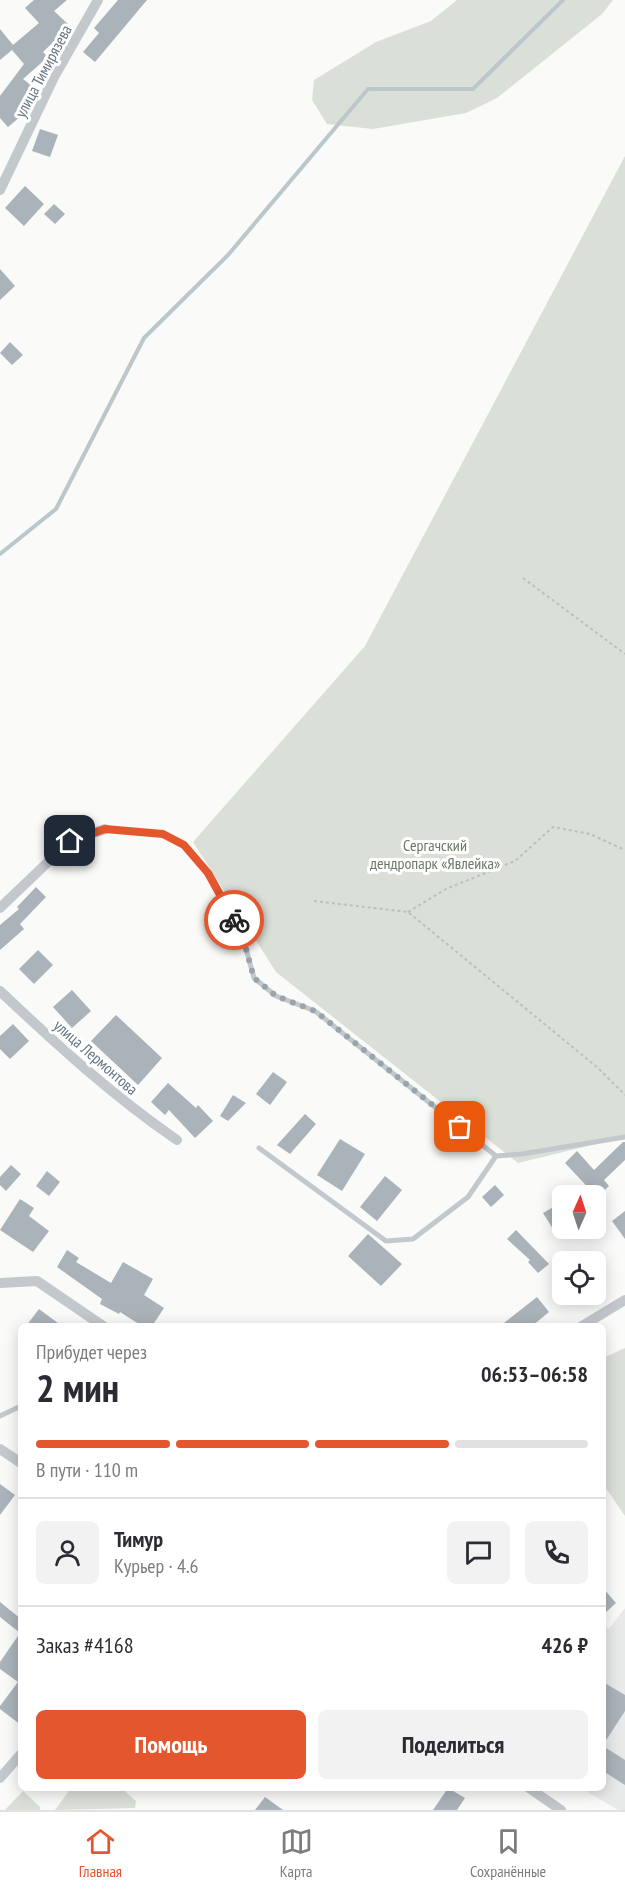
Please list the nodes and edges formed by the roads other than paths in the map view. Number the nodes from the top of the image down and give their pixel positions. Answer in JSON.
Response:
{"nodes":[{"id":1,"x":98,"y":0,"type":"edge"},
{"id":2,"x":0,"y":190,"type":"edge"},
{"id":3,"x":105,"y":829,"type":"joint"},
{"id":4,"x":0,"y":908,"type":"edge"},
{"id":5,"x":0,"y":991,"type":"edge"},
{"id":6,"x":625,"y":1137,"type":"edge"},
{"id":7,"x":177,"y":1140,"type":"dead end"},
{"id":8,"x":259,"y":1148,"type":"dead end"},
{"id":9,"x":496,"y":1156,"type":"junction"},
{"id":10,"x":0,"y":1283,"type":"edge"},
{"id":11,"x":625,"y":1300,"type":"edge"},
{"id":12,"x":99,"y":1323,"type":"edge"},
{"id":13,"x":587,"y":1323,"type":"edge"},
{"id":14,"x":18,"y":1407,"type":"edge"},
{"id":15,"x":0,"y":1416,"type":"edge"},
{"id":16,"x":0,"y":1449,"type":"edge"},
{"id":17,"x":18,"y":1461,"type":"edge"},
{"id":18,"x":18,"y":1757,"type":"edge"},
{"id":19,"x":0,"y":1778,"type":"edge"},
{"id":20,"x":533,"y":1791,"type":"edge"},
{"id":21,"x":561,"y":1810,"type":"edge"}],
"edges":[{"from":1,"to":2,"type":"street","name":"улица Тимирязева"},
{"from":3,"to":4,"type":"street"},
{"from":3,"to":9,"type":"lane"},
{"from":5,"to":7,"type":"street","name":"улица Лермонтова"},
{"from":6,"to":9,"type":"lane"},
{"from":8,"to":9,"type":"lane"},
{"from":10,"to":12,"type":"street"},
{"from":11,"to":13,"type":"street"},
{"from":14,"to":15,"type":"lane"},
{"from":16,"to":17,"type":"street"},
{"from":18,"to":19,"type":"street"},
{"from":20,"to":21,"type":"street"}]}
